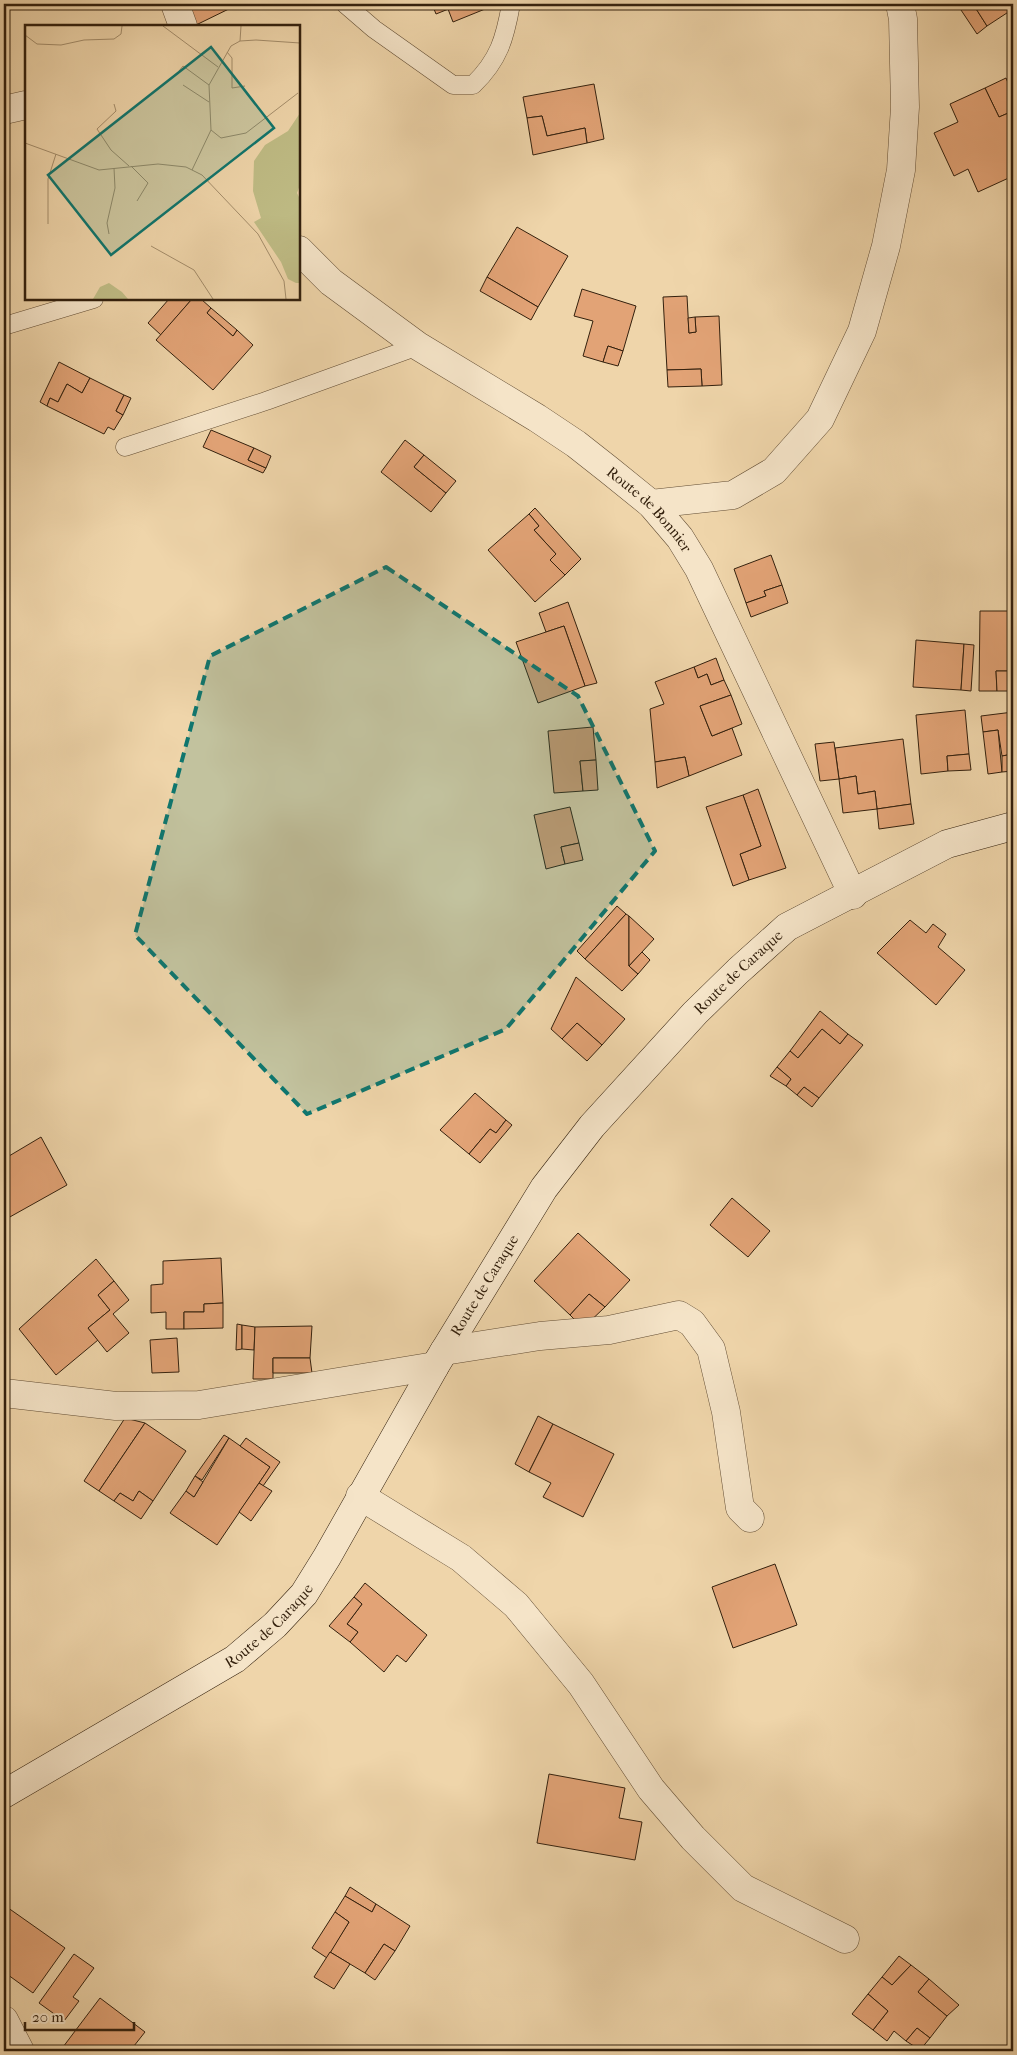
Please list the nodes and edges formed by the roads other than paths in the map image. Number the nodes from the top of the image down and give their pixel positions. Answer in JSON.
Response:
{"nodes":[{"id":1,"x":175,"y":4,"type":"edge"},
{"id":2,"x":345,"y":4,"type":"edge"},
{"id":3,"x":511,"y":4,"type":"edge"},
{"id":4,"x":900,"y":4,"type":"edge"},
{"id":5,"x":183,"y":25,"type":"edge"},
{"id":6,"x":25,"y":105,"type":"edge"},
{"id":7,"x":4,"y":110,"type":"edge"},
{"id":8,"x":300,"y":251,"type":"edge"},
{"id":9,"x":91,"y":300,"type":"edge"},
{"id":10,"x":4,"y":326,"type":"edge"},
{"id":11,"x":418,"y":346,"type":"junction"},
{"id":12,"x":125,"y":447,"type":"dead end"},
{"id":13,"x":651,"y":504,"type":"junction"},
{"id":14,"x":1013,"y":826,"type":"edge"},
{"id":15,"x":853,"y":895,"type":"junction"},
{"id":16,"x":439,"y":1359,"type":"junction"},
{"id":17,"x":4,"y":1393,"type":"edge"},
{"id":18,"x":360,"y":1496,"type":"junction"},
{"id":19,"x":750,"y":1518,"type":"dead end"},
{"id":20,"x":4,"y":1794,"type":"edge"},
{"id":21,"x":845,"y":1939,"type":"dead end"},
{"id":22,"x":4,"y":2020,"type":"edge"},
{"id":23,"x":20,"y":2051,"type":"edge"}],
"edges":[{"from":1,"to":5,"type":"street"},
{"from":2,"to":3,"type":"lane"},
{"from":4,"to":13,"type":"street"},
{"from":6,"to":7,"type":"street"},
{"from":8,"to":11,"type":"street","name":"Route de Bonnier"},
{"from":9,"to":10,"type":"lane"},
{"from":11,"to":12,"type":"lane"},
{"from":11,"to":13,"type":"street","name":"Route de Bonnier"},
{"from":13,"to":15,"type":"street","name":"Route de Bonnier"},
{"from":14,"to":15,"type":"street","name":"Route de Caraque"},
{"from":15,"to":16,"type":"street","name":"Route de Caraque"},
{"from":16,"to":17,"type":"street"},
{"from":16,"to":18,"type":"street","name":"Route de Caraque"},
{"from":16,"to":19,"type":"street"},
{"from":18,"to":20,"type":"street","name":"Route de Caraque"},
{"from":18,"to":21,"type":"street"},
{"from":22,"to":23,"type":"street"}]}
